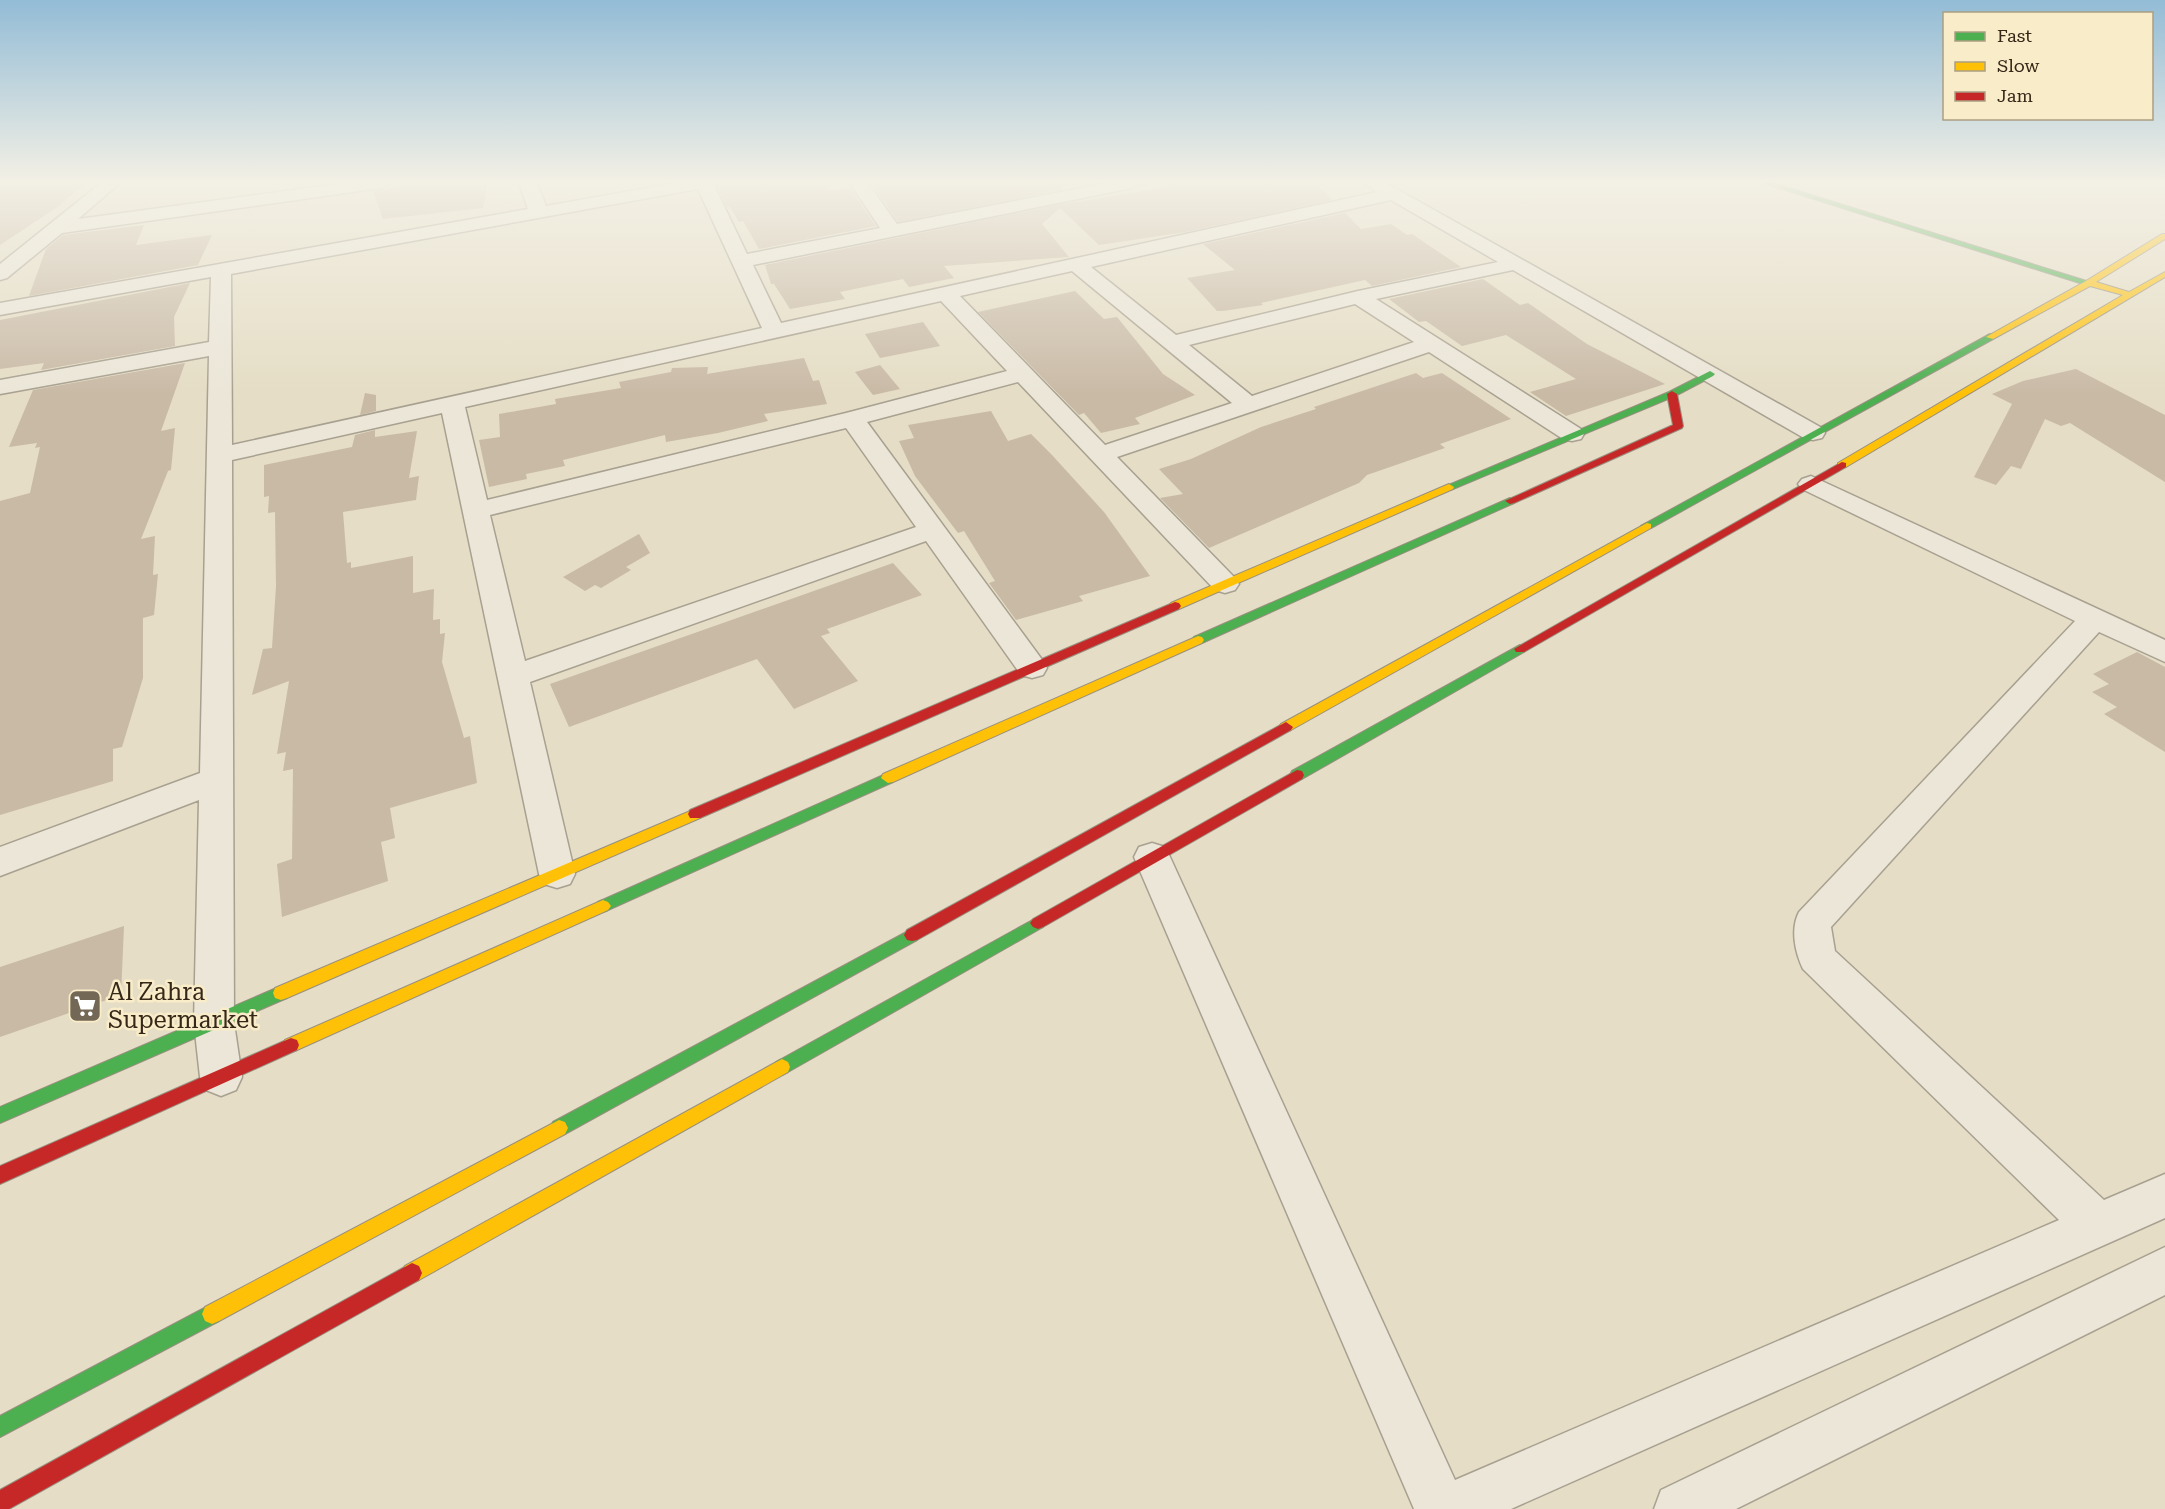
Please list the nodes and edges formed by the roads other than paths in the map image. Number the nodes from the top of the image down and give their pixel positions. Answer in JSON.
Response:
{"nodes":[{"id":1,"x":25,"y":253,"type":"edge"},
{"id":2,"x":304,"y":253,"type":"edge"},
{"id":3,"x":737,"y":253,"type":"edge"},
{"id":4,"x":779,"y":253,"type":"edge"},
{"id":5,"x":1131,"y":253,"type":"edge"},
{"id":6,"x":1497,"y":253,"type":"edge"},
{"id":7,"x":1994,"y":253,"type":"edge"},
{"id":8,"x":2137,"y":253,"type":"edge"},
{"id":9,"x":741,"y":261,"type":"junction"},
{"id":10,"x":1515,"y":264,"type":"junction"},
{"id":11,"x":1076,"y":266,"type":"junction"},
{"id":12,"x":221,"y":268,"type":"junction"},
{"id":13,"x":0,"y":274,"type":"edge"},
{"id":14,"x":2165,"y":274,"type":"edge"},
{"id":15,"x":2089,"y":283,"type":"junction"},
{"id":16,"x":946,"y":294,"type":"junction"},
{"id":17,"x":2131,"y":295,"type":"junction"},
{"id":18,"x":1358,"y":297,"type":"junction"},
{"id":19,"x":2154,"y":302,"type":"dead end"},
{"id":20,"x":0,"y":309,"type":"edge"},
{"id":21,"x":775,"y":333,"type":"junction"},
{"id":22,"x":1172,"y":344,"type":"junction"},
{"id":23,"x":1431,"y":344,"type":"junction"},
{"id":24,"x":219,"y":347,"type":"junction"},
{"id":25,"x":1022,"y":374,"type":"junction"},
{"id":26,"x":1710,"y":374,"type":"junction"},
{"id":27,"x":0,"y":387,"type":"edge"},
{"id":28,"x":1672,"y":394,"type":"junction"},
{"id":29,"x":452,"y":404,"type":"junction"},
{"id":30,"x":1249,"y":405,"type":"junction"},
{"id":31,"x":852,"y":419,"type":"junction"},
{"id":32,"x":1813,"y":433,"type":"junction"},
{"id":33,"x":1572,"y":434,"type":"junction"},
{"id":34,"x":219,"y":455,"type":"junction"},
{"id":35,"x":1099,"y":455,"type":"junction"},
{"id":36,"x":1811,"y":484,"type":"junction"},
{"id":37,"x":475,"y":511,"type":"junction"},
{"id":38,"x":932,"y":530,"type":"junction"},
{"id":39,"x":1225,"y":584,"type":"junction"},
{"id":40,"x":2095,"y":618,"type":"junction"},
{"id":41,"x":2165,"y":652,"type":"edge"},
{"id":42,"x":1032,"y":668,"type":"junction"},
{"id":43,"x":512,"y":677,"type":"junction"},
{"id":44,"x":214,"y":780,"type":"junction"},
{"id":45,"x":1152,"y":857,"type":"junction"},
{"id":46,"x":0,"y":862,"type":"edge"},
{"id":47,"x":557,"y":874,"type":"junction"},
{"id":48,"x":214,"y":1023,"type":"junction"},
{"id":49,"x":221,"y":1077,"type":"junction"},
{"id":50,"x":0,"y":1115,"type":"edge"},
{"id":51,"x":0,"y":1175,"type":"edge"},
{"id":52,"x":2165,"y":1196,"type":"edge"},
{"id":53,"x":2098,"y":1226,"type":"junction"},
{"id":54,"x":2165,"y":1270,"type":"edge"},
{"id":55,"x":0,"y":1427,"type":"edge"},
{"id":56,"x":0,"y":1502,"type":"edge"},
{"id":57,"x":1441,"y":1509,"type":"edge"},
{"id":58,"x":1450,"y":1509,"type":"edge"},
{"id":59,"x":1680,"y":1509,"type":"edge"}],
"edges":[{"from":1,"to":13,"type":"street"},
{"from":2,"to":12,"type":"street"},
{"from":3,"to":9,"type":"street"},
{"from":4,"to":9,"type":"street"},
{"from":5,"to":11,"type":"street"},
{"from":6,"to":10,"type":"street"},
{"from":7,"to":15,"type":"main road"},
{"from":8,"to":15,"type":"main road"},
{"from":9,"to":21,"type":"street"},
{"from":10,"to":18,"type":"street"},
{"from":10,"to":26,"type":"street"},
{"from":11,"to":16,"type":"street"},
{"from":11,"to":22,"type":"street"},
{"from":12,"to":20,"type":"street"},
{"from":12,"to":24,"type":"street"},
{"from":14,"to":17,"type":"main road"},
{"from":15,"to":17,"type":"main road"},
{"from":15,"to":32,"type":"main road"},
{"from":16,"to":21,"type":"street"},
{"from":16,"to":25,"type":"street"},
{"from":17,"to":19,"type":"main road"},
{"from":17,"to":36,"type":"main road"},
{"from":18,"to":22,"type":"street"},
{"from":18,"to":23,"type":"street"},
{"from":21,"to":29,"type":"street"},
{"from":22,"to":30,"type":"street"},
{"from":23,"to":30,"type":"street"},
{"from":23,"to":33,"type":"street"},
{"from":24,"to":27,"type":"street"},
{"from":24,"to":34,"type":"street"},
{"from":25,"to":31,"type":"street"},
{"from":25,"to":35,"type":"street"},
{"from":26,"to":28,"type":"main road"},
{"from":26,"to":32,"type":"street"},
{"from":28,"to":33,"type":"main road"},
{"from":28,"to":49,"type":"main road"},
{"from":29,"to":34,"type":"street"},
{"from":29,"to":37,"type":"street"},
{"from":30,"to":35,"type":"street"},
{"from":31,"to":37,"type":"street"},
{"from":31,"to":38,"type":"street"},
{"from":32,"to":55,"type":"main road"},
{"from":33,"to":39,"type":"main road"},
{"from":34,"to":44,"type":"street"},
{"from":35,"to":39,"type":"street"},
{"from":36,"to":40,"type":"street"},
{"from":36,"to":45,"type":"main road"},
{"from":37,"to":43,"type":"street"},
{"from":38,"to":42,"type":"street"},
{"from":38,"to":43,"type":"street"},
{"from":39,"to":42,"type":"main road"},
{"from":40,"to":41,"type":"street"},
{"from":40,"to":53,"type":"street"},
{"from":42,"to":47,"type":"main road"},
{"from":43,"to":47,"type":"street"},
{"from":44,"to":46,"type":"street"},
{"from":44,"to":48,"type":"street"},
{"from":45,"to":56,"type":"main road"},
{"from":45,"to":57,"type":"street"},
{"from":47,"to":48,"type":"main road"},
{"from":48,"to":49,"type":"street"},
{"from":48,"to":50,"type":"main road"},
{"from":49,"to":51,"type":"main road"},
{"from":52,"to":53,"type":"street"},
{"from":53,"to":58,"type":"street"},
{"from":54,"to":59,"type":"street"}]}
